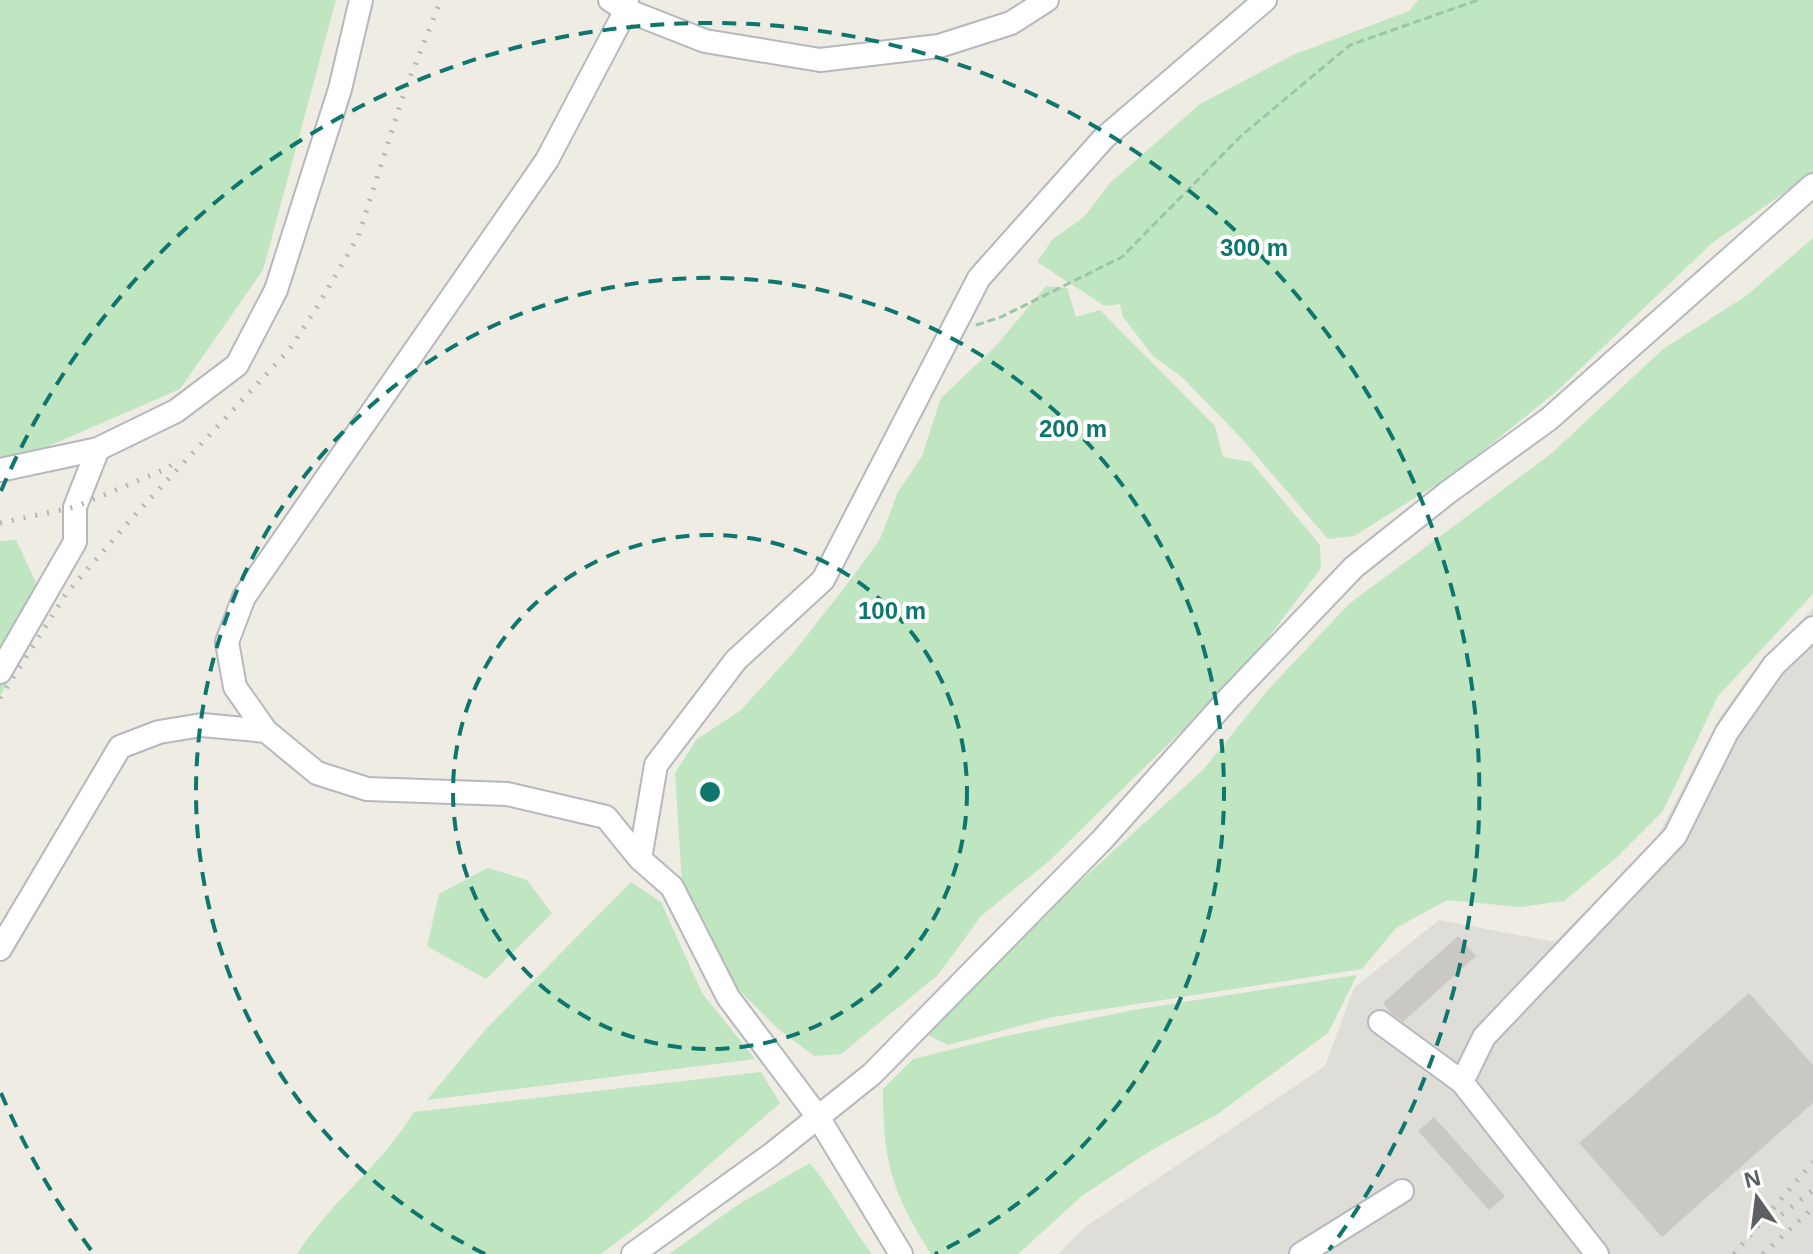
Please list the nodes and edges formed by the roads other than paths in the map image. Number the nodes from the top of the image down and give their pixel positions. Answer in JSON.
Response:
{"nodes":[{"id":1,"x":361,"y":0,"type":"edge"},
{"id":2,"x":1047,"y":0,"type":"edge"},
{"id":3,"x":1265,"y":0,"type":"edge"},
{"id":4,"x":621,"y":3,"type":"edge"},
{"id":5,"x":1813,"y":185,"type":"edge"},
{"id":6,"x":98,"y":449,"type":"junction"},
{"id":7,"x":0,"y":470,"type":"edge"},
{"id":8,"x":1813,"y":628,"type":"edge"},
{"id":9,"x":0,"y":672,"type":"edge"},
{"id":10,"x":266,"y":731,"type":"junction"},
{"id":11,"x":640,"y":859,"type":"junction"},
{"id":12,"x":0,"y":949,"type":"edge"},
{"id":13,"x":1380,"y":1022,"type":"dead end"},
{"id":14,"x":1462,"y":1082,"type":"junction"},
{"id":15,"x":818,"y":1117,"type":"junction"},
{"id":16,"x":1402,"y":1191,"type":"dead end"},
{"id":17,"x":633,"y":1254,"type":"edge"},
{"id":18,"x":901,"y":1254,"type":"edge"},
{"id":19,"x":1301,"y":1254,"type":"edge"},
{"id":20,"x":1597,"y":1254,"type":"edge"}],
"edges":[{"from":1,"to":6,"type":"street"},
{"from":2,"to":4,"type":"street"},
{"from":3,"to":11,"type":"street"},
{"from":4,"to":10,"type":"street"},
{"from":5,"to":15,"type":"street"},
{"from":6,"to":7,"type":"street"},
{"from":6,"to":9,"type":"street"},
{"from":8,"to":14,"type":"street"},
{"from":10,"to":11,"type":"street"},
{"from":10,"to":12,"type":"street"},
{"from":11,"to":15,"type":"street"},
{"from":13,"to":14,"type":"street"},
{"from":14,"to":20,"type":"street"},
{"from":15,"to":17,"type":"street"},
{"from":15,"to":18,"type":"street"},
{"from":16,"to":19,"type":"street"}]}
